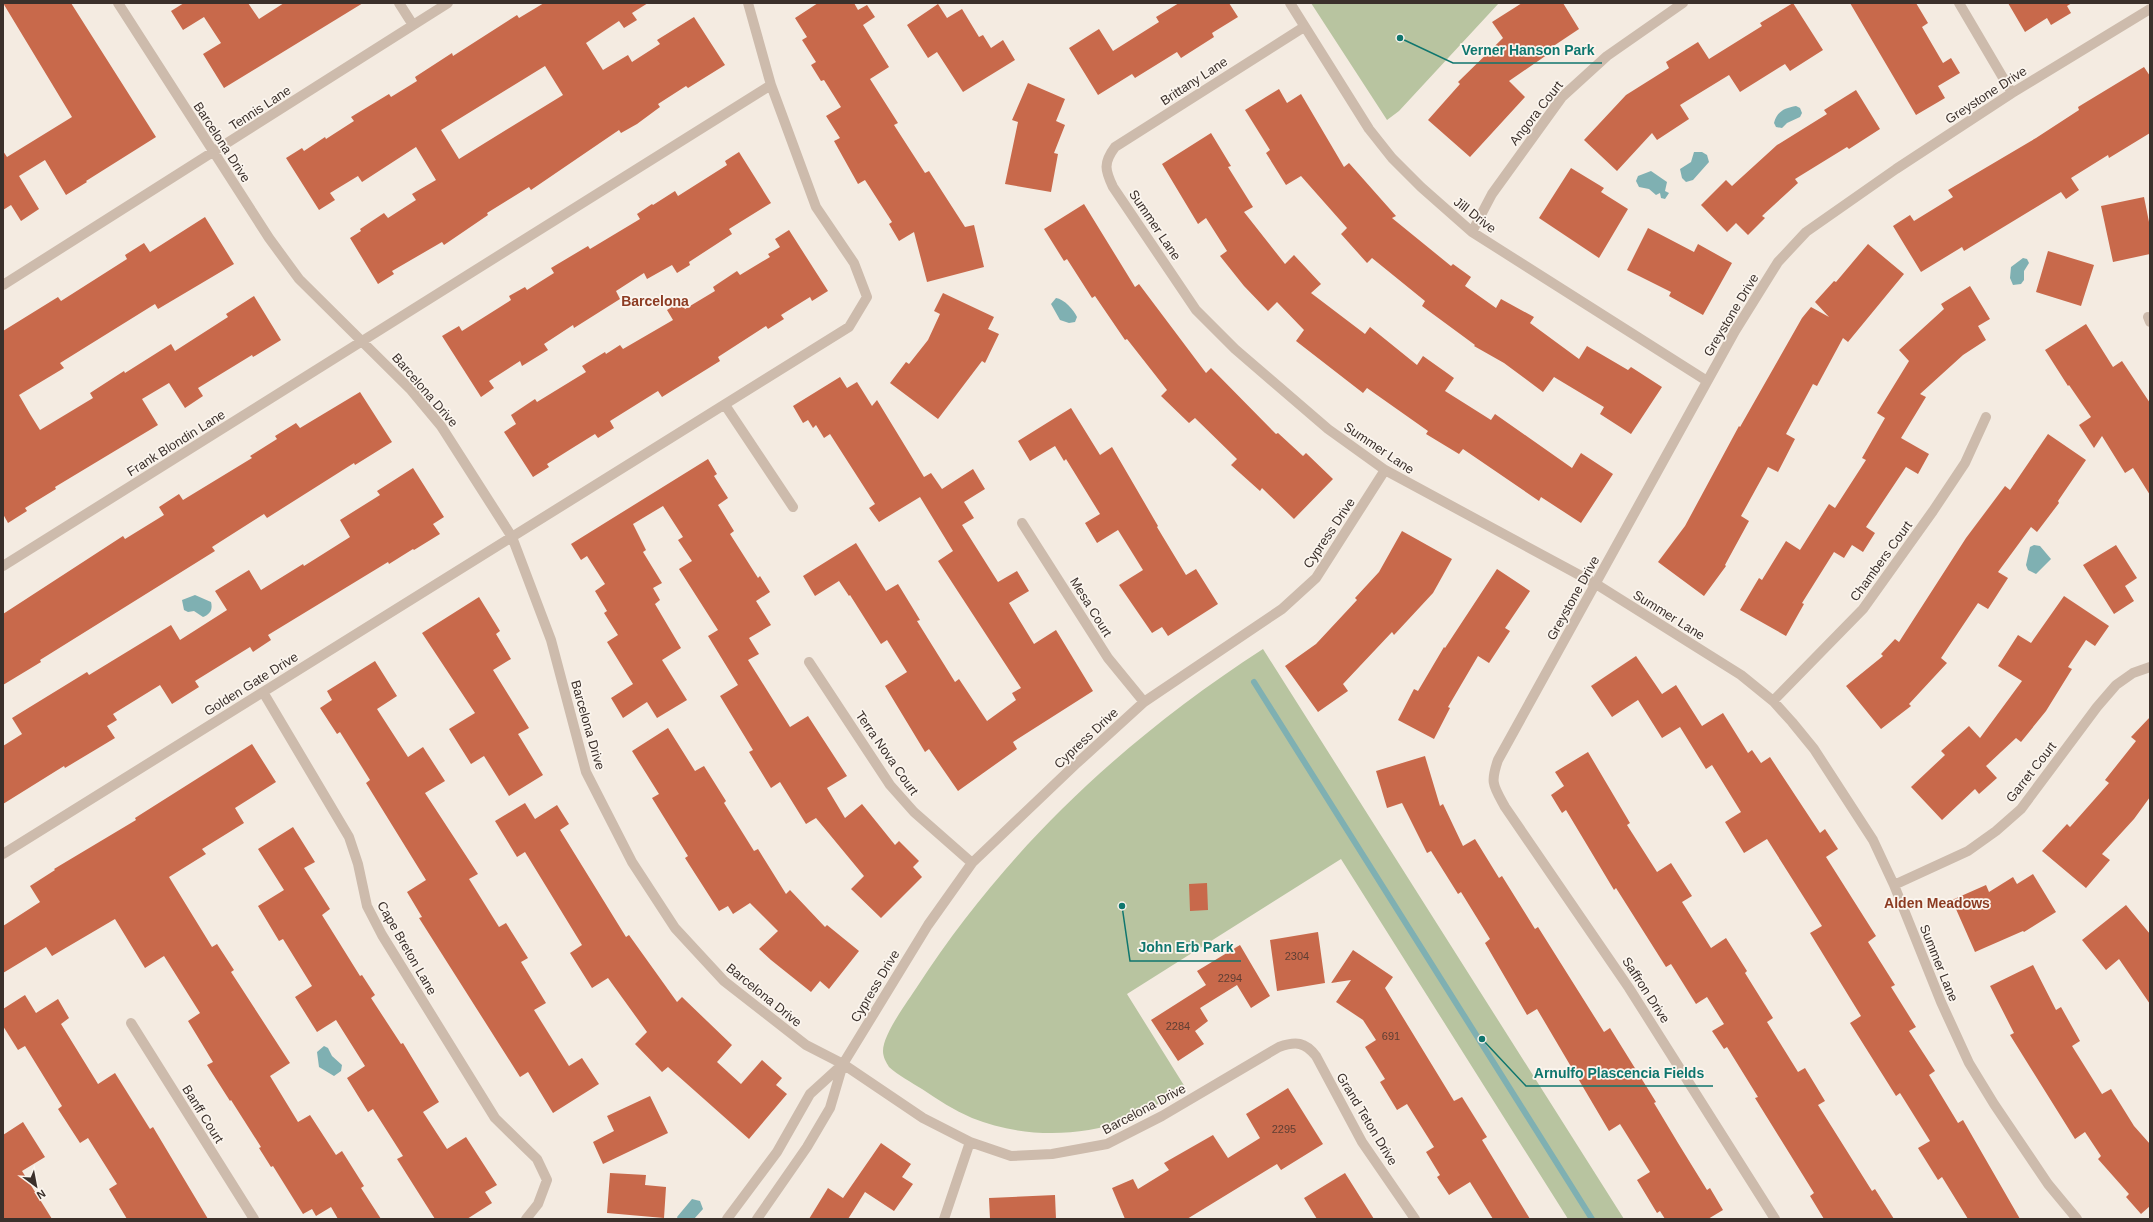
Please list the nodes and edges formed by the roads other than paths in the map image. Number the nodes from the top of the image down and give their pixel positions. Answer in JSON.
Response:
{"nodes":[{"id":1,"x":118,"y":3,"type":"edge"},
{"id":2,"x":399,"y":3,"type":"edge"},
{"id":3,"x":448,"y":3,"type":"edge"},
{"id":4,"x":748,"y":3,"type":"edge"},
{"id":5,"x":1290,"y":3,"type":"edge"},
{"id":6,"x":1683,"y":3,"type":"edge"},
{"id":7,"x":1958,"y":3,"type":"edge"},
{"id":8,"x":2150,"y":9,"type":"edge"},
{"id":9,"x":413,"y":25,"type":"junction"},
{"id":10,"x":1304,"y":27,"type":"junction"},
{"id":11,"x":771,"y":85,"type":"junction"},
{"id":12,"x":2012,"y":93,"type":"junction"},
{"id":13,"x":213,"y":153,"type":"junction"},
{"id":14,"x":1106,"y":165,"type":"joint"},
{"id":15,"x":1472,"y":232,"type":"junction"},
{"id":16,"x":3,"y":285,"type":"edge"},
{"id":17,"x":363,"y":341,"type":"junction"},
{"id":18,"x":1707,"y":381,"type":"junction"},
{"id":19,"x":725,"y":405,"type":"junction"},
{"id":20,"x":1986,"y":417,"type":"dead end"},
{"id":21,"x":1384,"y":470,"type":"junction"},
{"id":22,"x":793,"y":507,"type":"dead end"},
{"id":23,"x":1022,"y":523,"type":"dead end"},
{"id":24,"x":512,"y":537,"type":"junction"},
{"id":25,"x":3,"y":566,"type":"edge"},
{"id":26,"x":1596,"y":584,"type":"junction"},
{"id":27,"x":810,"y":662,"type":"dead end"},
{"id":28,"x":2150,"y":667,"type":"edge"},
{"id":29,"x":263,"y":692,"type":"junction"},
{"id":30,"x":1773,"y":701,"type":"junction"},
{"id":31,"x":1144,"y":702,"type":"junction"},
{"id":32,"x":1492,"y":778,"type":"joint"},
{"id":33,"x":3,"y":854,"type":"edge"},
{"id":34,"x":972,"y":863,"type":"junction"},
{"id":35,"x":1894,"y":886,"type":"junction"},
{"id":36,"x":131,"y":1022,"type":"dead end"},
{"id":37,"x":1290,"y":1043,"type":"joint"},
{"id":38,"x":843,"y":1064,"type":"junction"},
{"id":39,"x":970,"y":1142,"type":"junction"},
{"id":40,"x":254,"y":1219,"type":"edge"},
{"id":41,"x":526,"y":1219,"type":"edge"},
{"id":42,"x":727,"y":1219,"type":"edge"},
{"id":43,"x":757,"y":1219,"type":"edge"},
{"id":44,"x":944,"y":1219,"type":"edge"},
{"id":45,"x":1415,"y":1219,"type":"edge"},
{"id":46,"x":1775,"y":1219,"type":"edge"},
{"id":47,"x":2077,"y":1219,"type":"edge"}],
"edges":[{"from":1,"to":13,"type":"street","name":"Barcelona Drive"},
{"from":2,"to":9,"type":"street"},
{"from":3,"to":9,"type":"street","name":"Tennis Lane"},
{"from":4,"to":11,"type":"street"},
{"from":5,"to":10,"type":"street","name":"Jill Drive"},
{"from":6,"to":15,"type":"street","name":"Angora Court"},
{"from":7,"to":12,"type":"street"},
{"from":8,"to":12,"type":"street","name":"Greystone Drive"},
{"from":9,"to":13,"type":"street","name":"Tennis Lane"},
{"from":10,"to":14,"type":"street","name":"Brittany Lane"},
{"from":10,"to":15,"type":"street","name":"Jill Drive"},
{"from":11,"to":17,"type":"street","name":"Frank Blondin Lane"},
{"from":11,"to":19,"type":"street","name":"Golden Gate Drive"},
{"from":12,"to":18,"type":"street","name":"Greystone Drive"},
{"from":13,"to":16,"type":"street","name":"Tennis Lane"},
{"from":13,"to":17,"type":"street","name":"Barcelona Drive"},
{"from":14,"to":21,"type":"street","name":"Summer Lane"},
{"from":15,"to":18,"type":"street","name":"Jill Drive"},
{"from":17,"to":24,"type":"street","name":"Barcelona Drive"},
{"from":17,"to":25,"type":"street","name":"Frank Blondin Lane"},
{"from":18,"to":26,"type":"street","name":"Greystone Drive"},
{"from":19,"to":22,"type":"street"},
{"from":19,"to":24,"type":"street","name":"Golden Gate Drive"},
{"from":20,"to":30,"type":"street","name":"Chambers Court"},
{"from":21,"to":26,"type":"street","name":"Summer Lane"},
{"from":21,"to":31,"type":"street","name":"Cypress Drive"},
{"from":23,"to":31,"type":"street","name":"Mesa Court"},
{"from":24,"to":29,"type":"street","name":"Golden Gate Drive"},
{"from":24,"to":38,"type":"street","name":"Barcelona Drive"},
{"from":26,"to":30,"type":"street","name":"Summer Lane"},
{"from":26,"to":32,"type":"street","name":"Greystone Drive"},
{"from":27,"to":34,"type":"street","name":"Terra Nova Court"},
{"from":28,"to":35,"type":"street","name":"Garret Court"},
{"from":29,"to":33,"type":"street","name":"Golden Gate Drive"},
{"from":29,"to":41,"type":"street","name":"Cape Breton Lane"},
{"from":30,"to":35,"type":"street","name":"Summer Lane"},
{"from":31,"to":34,"type":"street","name":"Cypress Drive"},
{"from":32,"to":46,"type":"street","name":"Saffron Drive"},
{"from":34,"to":38,"type":"street","name":"Cypress Drive"},
{"from":35,"to":47,"type":"street","name":"Summer Lane"},
{"from":36,"to":40,"type":"street","name":"Banff Court"},
{"from":37,"to":39,"type":"street","name":"Barcelona Drive"},
{"from":37,"to":45,"type":"street","name":"Grand Teton Drive"},
{"from":38,"to":39,"type":"street","name":"Barcelona Drive"},
{"from":38,"to":42,"type":"street","name":"Cypress Drive"},
{"from":38,"to":43,"type":"street","name":"Cypress Drive"},
{"from":39,"to":44,"type":"street"}]}
